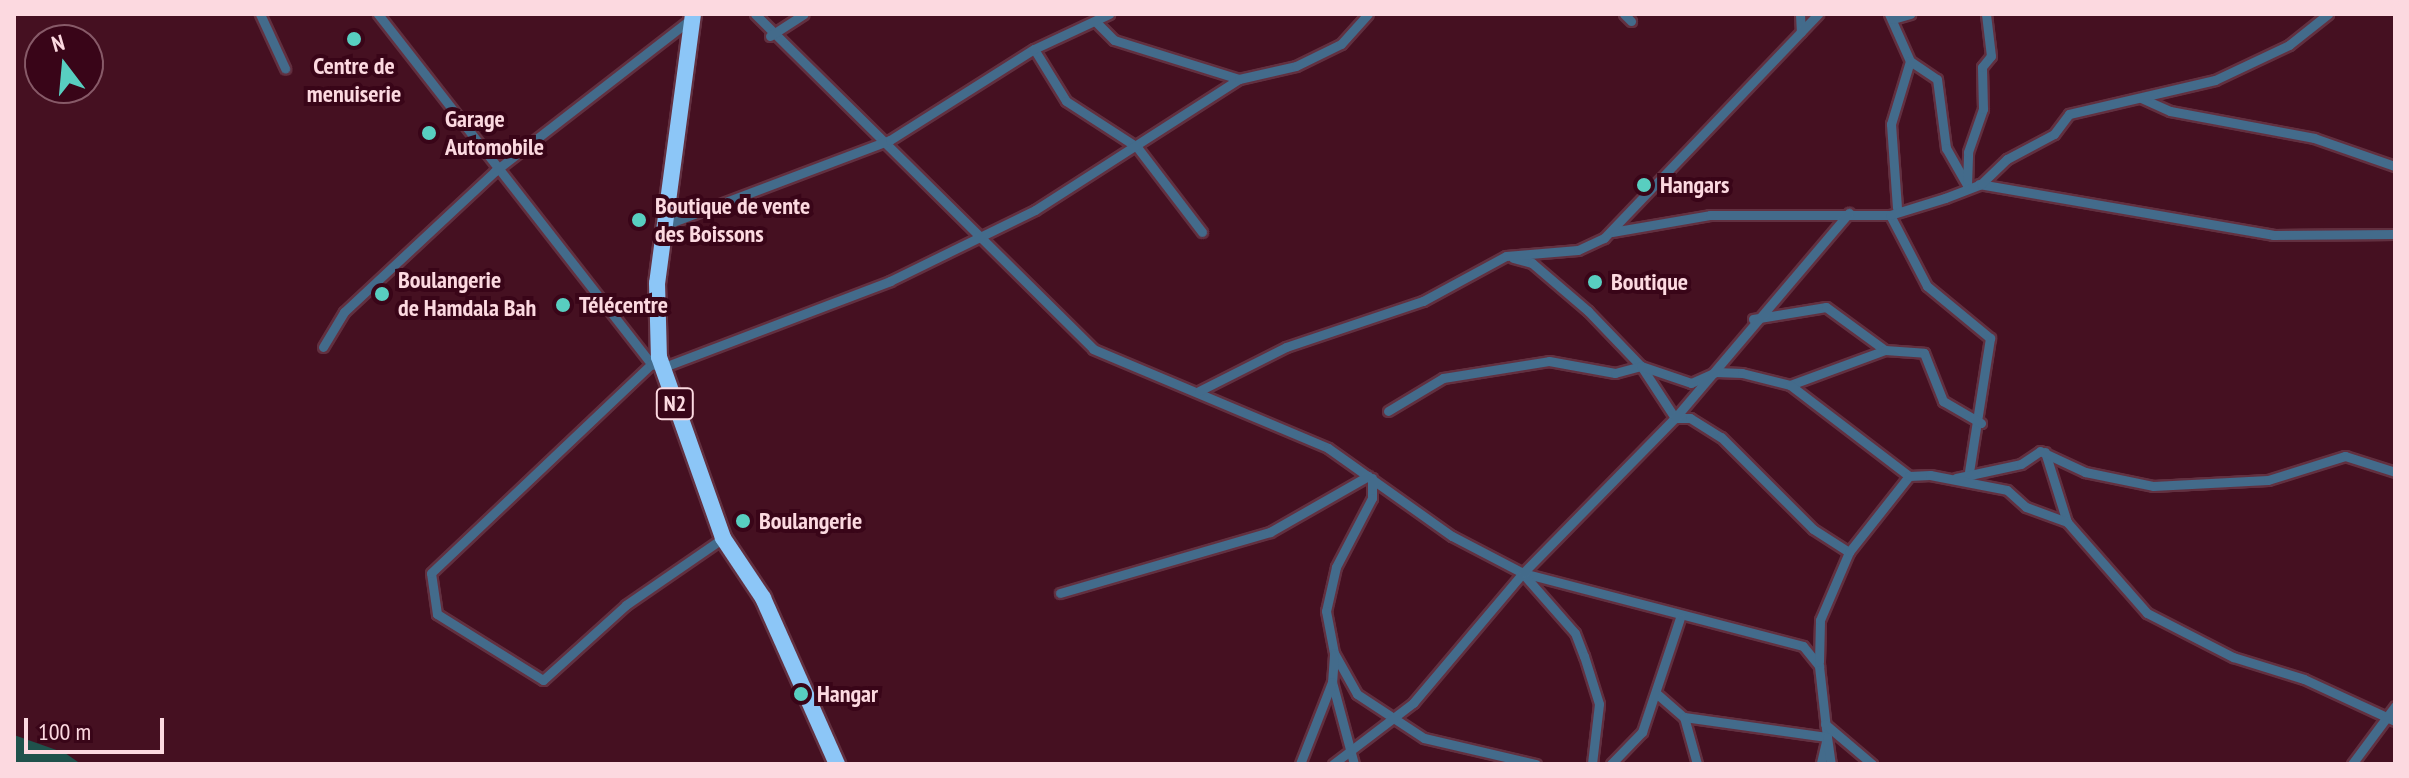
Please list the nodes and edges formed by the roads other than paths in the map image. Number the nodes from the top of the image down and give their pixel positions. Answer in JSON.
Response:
{"nodes":[{"id":1,"x":260,"y":14,"type":"edge"},
{"id":2,"x":378,"y":14,"type":"edge"},
{"id":3,"x":755,"y":14,"type":"edge"},
{"id":4,"x":804,"y":14,"type":"edge"},
{"id":5,"x":1109,"y":14,"type":"edge"},
{"id":6,"x":1368,"y":14,"type":"edge"},
{"id":7,"x":1800,"y":14,"type":"edge"},
{"id":8,"x":1818,"y":14,"type":"edge"},
{"id":9,"x":1910,"y":14,"type":"edge"},
{"id":10,"x":1986,"y":14,"type":"edge"},
{"id":11,"x":2328,"y":14,"type":"edge"},
{"id":12,"x":692,"y":16,"type":"edge"},
{"id":13,"x":1891,"y":17,"type":"edge"},
{"id":14,"x":1097,"y":23,"type":"junction"},
{"id":15,"x":1801,"y":32,"type":"junction"},
{"id":16,"x":770,"y":36,"type":"junction"},
{"id":17,"x":1034,"y":49,"type":"junction"},
{"id":18,"x":1910,"y":61,"type":"junction"},
{"id":19,"x":285,"y":68,"type":"dead end"},
{"id":20,"x":1239,"y":79,"type":"junction"},
{"id":21,"x":2141,"y":98,"type":"junction"},
{"id":22,"x":890,"y":140,"type":"junction"},
{"id":23,"x":1137,"y":147,"type":"junction"},
{"id":24,"x":2395,"y":166,"type":"edge"},
{"id":25,"x":495,"y":171,"type":"junction"},
{"id":26,"x":1981,"y":184,"type":"junction"},
{"id":27,"x":1967,"y":185,"type":"junction"},
{"id":28,"x":1894,"y":212,"type":"junction"},
{"id":29,"x":1849,"y":213,"type":"junction"},
{"id":30,"x":670,"y":223,"type":"junction"},
{"id":31,"x":1202,"y":232,"type":"dead end"},
{"id":32,"x":1612,"y":232,"type":"junction"},
{"id":33,"x":979,"y":234,"type":"junction"},
{"id":34,"x":2395,"y":234,"type":"edge"},
{"id":35,"x":1506,"y":256,"type":"junction"},
{"id":36,"x":1753,"y":319,"type":"junction"},
{"id":37,"x":323,"y":347,"type":"dead end"},
{"id":38,"x":1885,"y":350,"type":"junction"},
{"id":39,"x":658,"y":366,"type":"junction"},
{"id":40,"x":1641,"y":366,"type":"junction"},
{"id":41,"x":1716,"y":372,"type":"junction"},
{"id":42,"x":1790,"y":385,"type":"junction"},
{"id":43,"x":1199,"y":391,"type":"junction"},
{"id":44,"x":1388,"y":411,"type":"dead end"},
{"id":45,"x":1675,"y":418,"type":"junction"},
{"id":46,"x":1981,"y":423,"type":"junction"},
{"id":47,"x":2045,"y":452,"type":"junction"},
{"id":48,"x":1969,"y":472,"type":"junction"},
{"id":49,"x":2395,"y":472,"type":"edge"},
{"id":50,"x":1909,"y":476,"type":"junction"},
{"id":51,"x":1370,"y":477,"type":"junction"},
{"id":52,"x":1954,"y":479,"type":"junction"},
{"id":53,"x":2067,"y":522,"type":"junction"},
{"id":54,"x":723,"y":538,"type":"junction"},
{"id":55,"x":1849,"y":552,"type":"junction"},
{"id":56,"x":1523,"y":573,"type":"junction"},
{"id":57,"x":1060,"y":593,"type":"dead end"},
{"id":58,"x":1680,"y":618,"type":"junction"},
{"id":59,"x":1334,"y":653,"type":"junction"},
{"id":60,"x":1819,"y":666,"type":"junction"},
{"id":61,"x":1332,"y":682,"type":"junction"},
{"id":62,"x":1656,"y":693,"type":"junction"},
{"id":63,"x":2395,"y":706,"type":"edge"},
{"id":64,"x":1684,"y":717,"type":"junction"},
{"id":65,"x":2391,"y":719,"type":"edge"},
{"id":66,"x":1394,"y":722,"type":"junction"},
{"id":67,"x":1823,"y":722,"type":"junction"},
{"id":68,"x":1827,"y":737,"type":"junction"},
{"id":69,"x":1354,"y":749,"type":"junction"},
{"id":70,"x":837,"y":764,"type":"edge"},
{"id":71,"x":1300,"y":764,"type":"edge"},
{"id":72,"x":1333,"y":764,"type":"edge"},
{"id":73,"x":1354,"y":764,"type":"edge"},
{"id":74,"x":1536,"y":764,"type":"edge"},
{"id":75,"x":1592,"y":764,"type":"edge"},
{"id":76,"x":1611,"y":764,"type":"edge"},
{"id":77,"x":1697,"y":764,"type":"edge"},
{"id":78,"x":1821,"y":764,"type":"edge"},
{"id":79,"x":1831,"y":764,"type":"edge"},
{"id":80,"x":1872,"y":764,"type":"edge"},
{"id":81,"x":2352,"y":764,"type":"edge"}],
"edges":[{"from":1,"to":19,"type":"street"},
{"from":2,"to":25,"type":"street"},
{"from":3,"to":16,"type":"street"},
{"from":4,"to":16,"type":"street"},
{"from":5,"to":14,"type":"street"},
{"from":6,"to":20,"type":"street"},
{"from":7,"to":15,"type":"street"},
{"from":8,"to":15,"type":"street"},
{"from":9,"to":13,"type":"street"},
{"from":10,"to":27,"type":"street"},
{"from":11,"to":21,"type":"street"},
{"from":12,"to":25,"type":"street"},
{"from":12,"to":30,"type":"highway","number":"N2"},
{"from":13,"to":18,"type":"street"},
{"from":14,"to":17,"type":"street"},
{"from":14,"to":20,"type":"street"},
{"from":15,"to":32,"type":"street"},
{"from":16,"to":22,"type":"street"},
{"from":17,"to":22,"type":"street"},
{"from":17,"to":23,"type":"street"},
{"from":18,"to":27,"type":"street"},
{"from":18,"to":28,"type":"street"},
{"from":20,"to":23,"type":"street"},
{"from":21,"to":24,"type":"street"},
{"from":21,"to":26,"type":"street"},
{"from":22,"to":30,"type":"street"},
{"from":22,"to":33,"type":"street"},
{"from":23,"to":31,"type":"street"},
{"from":23,"to":33,"type":"street"},
{"from":25,"to":37,"type":"street"},
{"from":25,"to":39,"type":"street"},
{"from":26,"to":27,"type":"street"},
{"from":26,"to":28,"type":"street"},
{"from":26,"to":34,"type":"street"},
{"from":28,"to":29,"type":"street"},
{"from":28,"to":46,"type":"street"},
{"from":29,"to":32,"type":"street"},
{"from":29,"to":36,"type":"street"},
{"from":30,"to":39,"type":"highway","number":"N2"},
{"from":32,"to":35,"type":"street"},
{"from":33,"to":39,"type":"street"},
{"from":33,"to":43,"type":"street"},
{"from":35,"to":40,"type":"street"},
{"from":35,"to":43,"type":"street"},
{"from":36,"to":38,"type":"street"},
{"from":36,"to":41,"type":"street"},
{"from":38,"to":42,"type":"street"},
{"from":38,"to":46,"type":"street"},
{"from":39,"to":54,"type":"highway","number":"N2"},
{"from":39,"to":54,"type":"street"},
{"from":40,"to":41,"type":"street"},
{"from":40,"to":44,"type":"street"},
{"from":40,"to":45,"type":"street"},
{"from":41,"to":42,"type":"street"},
{"from":41,"to":45,"type":"street"},
{"from":42,"to":50,"type":"street"},
{"from":43,"to":51,"type":"street"},
{"from":45,"to":55,"type":"street"},
{"from":45,"to":56,"type":"street"},
{"from":46,"to":48,"type":"street"},
{"from":47,"to":48,"type":"street"},
{"from":47,"to":49,"type":"street"},
{"from":47,"to":53,"type":"street"},
{"from":48,"to":52,"type":"street"},
{"from":50,"to":52,"type":"street"},
{"from":50,"to":55,"type":"street"},
{"from":51,"to":56,"type":"street"},
{"from":51,"to":57,"type":"street"},
{"from":51,"to":59,"type":"street"},
{"from":52,"to":53,"type":"street"},
{"from":53,"to":65,"type":"street"},
{"from":54,"to":70,"type":"highway","number":"N2"},
{"from":55,"to":60,"type":"street"},
{"from":56,"to":58,"type":"street"},
{"from":56,"to":66,"type":"street"},
{"from":56,"to":75,"type":"street"},
{"from":58,"to":60,"type":"street"},
{"from":58,"to":62,"type":"street"},
{"from":59,"to":61,"type":"street"},
{"from":59,"to":66,"type":"street"},
{"from":60,"to":67,"type":"street"},
{"from":61,"to":69,"type":"street"},
{"from":61,"to":71,"type":"street"},
{"from":62,"to":64,"type":"street"},
{"from":62,"to":76,"type":"street"},
{"from":63,"to":65,"type":"street"},
{"from":64,"to":68,"type":"street"},
{"from":64,"to":77,"type":"street"},
{"from":65,"to":81,"type":"street"},
{"from":66,"to":69,"type":"street"},
{"from":66,"to":74,"type":"street"},
{"from":67,"to":68,"type":"street"},
{"from":67,"to":80,"type":"street"},
{"from":68,"to":78,"type":"street"},
{"from":68,"to":79,"type":"street"},
{"from":69,"to":72,"type":"street"},
{"from":69,"to":73,"type":"street"}]}
